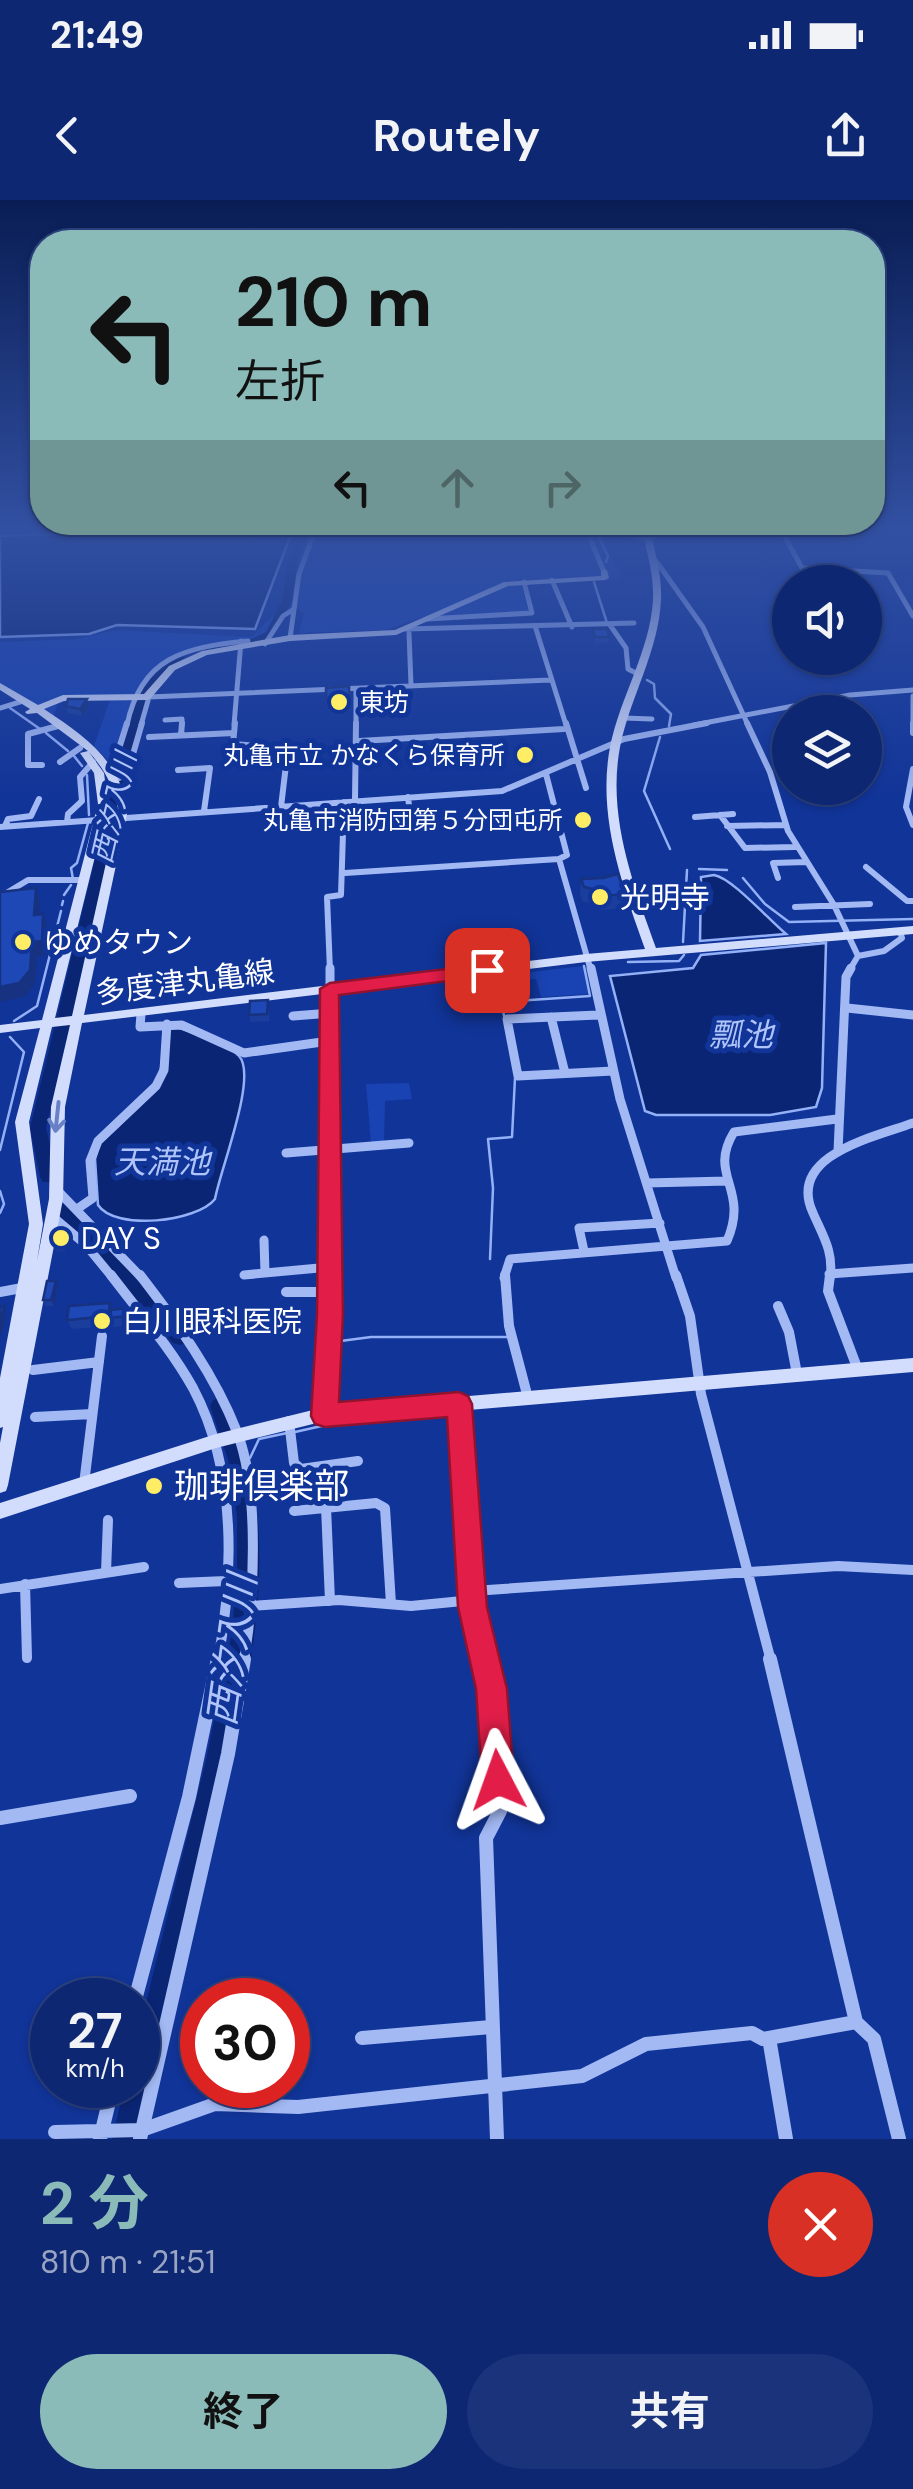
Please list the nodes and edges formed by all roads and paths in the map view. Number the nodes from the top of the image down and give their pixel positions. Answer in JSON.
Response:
{"nodes":[{"id":1,"x":281,"y":618,"type":"edge"},
{"id":2,"x":297,"y":618,"type":"edge"},
{"id":3,"x":436,"y":618,"type":"edge"},
{"id":4,"x":568,"y":618,"type":"edge"},
{"id":5,"x":657,"y":618,"type":"edge"},
{"id":6,"x":697,"y":618,"type":"edge"},
{"id":7,"x":427,"y":619,"type":"joint"},
{"id":8,"x":634,"y":623,"type":"dead end"},
{"id":9,"x":610,"y":625,"type":"junction"},
{"id":10,"x":572,"y":627,"type":"junction"},
{"id":11,"x":536,"y":629,"type":"junction"},
{"id":12,"x":407,"y":631,"type":"junction"},
{"id":13,"x":290,"y":638,"type":"junction"},
{"id":14,"x":266,"y":644,"type":"junction"},
{"id":15,"x":242,"y":645,"type":"junction"},
{"id":16,"x":640,"y":675,"type":"junction"},
{"id":17,"x":550,"y":680,"type":"junction"},
{"id":18,"x":410,"y":685,"type":"junction"},
{"id":19,"x":0,"y":690,"type":"edge"},
{"id":20,"x":356,"y":690,"type":"junction"},
{"id":21,"x":237,"y":693,"type":"junction"},
{"id":22,"x":913,"y":693,"type":"edge"},
{"id":23,"x":147,"y":697,"type":"junction"},
{"id":24,"x":133,"y":698,"type":"junction"},
{"id":25,"x":11,"y":705,"type":"edge"},
{"id":26,"x":32,"y":711,"type":"junction"},
{"id":27,"x":746,"y":716,"type":"junction"},
{"id":28,"x":624,"y":718,"type":"junction"},
{"id":29,"x":652,"y":719,"type":"dead end"},
{"id":30,"x":165,"y":720,"type":"dead end"},
{"id":31,"x":56,"y":727,"type":"junction"},
{"id":32,"x":564,"y":730,"type":"junction"},
{"id":33,"x":913,"y":733,"type":"edge"},
{"id":34,"x":234,"y":734,"type":"junction"},
{"id":35,"x":181,"y":736,"type":"junction"},
{"id":36,"x":148,"y":737,"type":"dead end"},
{"id":37,"x":358,"y":741,"type":"junction"},
{"id":38,"x":617,"y":742,"type":"junction"},
{"id":39,"x":73,"y":751,"type":"junction"},
{"id":40,"x":578,"y":759,"type":"junction"},
{"id":41,"x":60,"y":762,"type":"dead end"},
{"id":42,"x":93,"y":762,"type":"junction"},
{"id":43,"x":42,"y":765,"type":"dead end"},
{"id":44,"x":913,"y":769,"type":"edge"},
{"id":45,"x":178,"y":770,"type":"dead end"},
{"id":46,"x":546,"y":774,"type":"junction"},
{"id":47,"x":118,"y":778,"type":"junction"},
{"id":48,"x":586,"y":788,"type":"dead end"},
{"id":49,"x":408,"y":797,"type":"junction"},
{"id":50,"x":40,"y":799,"type":"dead end"},
{"id":51,"x":355,"y":800,"type":"junction"},
{"id":52,"x":344,"y":802,"type":"junction"},
{"id":53,"x":281,"y":807,"type":"junction"},
{"id":54,"x":204,"y":811,"type":"junction"},
{"id":55,"x":732,"y":814,"type":"dead end"},
{"id":56,"x":720,"y":815,"type":"junction"},
{"id":57,"x":119,"y":816,"type":"junction"},
{"id":58,"x":695,"y":817,"type":"dead end"},
{"id":59,"x":103,"y":818,"type":"junction"},
{"id":60,"x":67,"y":822,"type":"junction"},
{"id":61,"x":786,"y":825,"type":"junction"},
{"id":62,"x":913,"y":825,"type":"edge"},
{"id":63,"x":3,"y":826,"type":"edge"},
{"id":64,"x":727,"y":826,"type":"junction"},
{"id":65,"x":432,"y":831,"type":"dead end"},
{"id":66,"x":795,"y":847,"type":"junction"},
{"id":67,"x":559,"y":859,"type":"junction"},
{"id":68,"x":806,"y":862,"type":"junction"},
{"id":69,"x":866,"y":867,"type":"dead end"},
{"id":70,"x":344,"y":872,"type":"junction"},
{"id":71,"x":778,"y":878,"type":"dead end"},
{"id":72,"x":84,"y":880,"type":"junction"},
{"id":73,"x":0,"y":897,"type":"edge"},
{"id":74,"x":913,"y":901,"type":"edge"},
{"id":75,"x":870,"y":904,"type":"dead end"},
{"id":76,"x":834,"y":905,"type":"junction"},
{"id":77,"x":795,"y":907,"type":"dead end"},
{"id":78,"x":844,"y":926,"type":"junction"},
{"id":79,"x":906,"y":930,"type":"edge"},
{"id":80,"x":652,"y":952,"type":"junction"},
{"id":81,"x":858,"y":956,"type":"junction"},
{"id":82,"x":586,"y":958,"type":"junction"},
{"id":83,"x":330,"y":989,"type":"junction"},
{"id":84,"x":194,"y":1007,"type":"junction"},
{"id":85,"x":847,"y":1008,"type":"junction"},
{"id":86,"x":140,"y":1014,"type":"junction"},
{"id":87,"x":331,"y":1014,"type":"junction"},
{"id":88,"x":598,"y":1015,"type":"junction"},
{"id":89,"x":913,"y":1015,"type":"edge"},
{"id":90,"x":293,"y":1016,"type":"dead end"},
{"id":91,"x":551,"y":1017,"type":"junction"},
{"id":92,"x":61,"y":1023,"type":"junction"},
{"id":93,"x":166,"y":1024,"type":"junction"},
{"id":94,"x":190,"y":1027,"type":"junction"},
{"id":95,"x":0,"y":1029,"type":"edge"},
{"id":96,"x":329,"y":1042,"type":"junction"},
{"id":97,"x":613,"y":1071,"type":"junction"},
{"id":98,"x":565,"y":1073,"type":"junction"},
{"id":99,"x":837,"y":1119,"type":"junction"},
{"id":100,"x":913,"y":1123,"type":"edge"},
{"id":101,"x":409,"y":1143,"type":"dead end"},
{"id":102,"x":331,"y":1149,"type":"junction"},
{"id":103,"x":838,"y":1151,"type":"junction"},
{"id":104,"x":286,"y":1153,"type":"dead end"},
{"id":105,"x":728,"y":1180,"type":"junction"},
{"id":106,"x":648,"y":1183,"type":"junction"},
{"id":107,"x":56,"y":1189,"type":"junction"},
{"id":108,"x":77,"y":1209,"type":"junction"},
{"id":109,"x":53,"y":1217,"type":"junction"},
{"id":110,"x":660,"y":1222,"type":"junction"},
{"id":111,"x":264,"y":1240,"type":"dead end"},
{"id":112,"x":667,"y":1245,"type":"junction"},
{"id":113,"x":584,"y":1251,"type":"junction"},
{"id":114,"x":330,"y":1267,"type":"junction"},
{"id":115,"x":913,"y":1268,"type":"edge"},
{"id":116,"x":266,"y":1273,"type":"junction"},
{"id":117,"x":829,"y":1274,"type":"junction"},
{"id":118,"x":244,"y":1275,"type":"dead end"},
{"id":119,"x":33,"y":1287,"type":"junction"},
{"id":120,"x":0,"y":1292,"type":"edge"},
{"id":121,"x":286,"y":1292,"type":"dead end"},
{"id":122,"x":330,"y":1292,"type":"junction"},
{"id":123,"x":778,"y":1306,"type":"dead end"},
{"id":124,"x":102,"y":1336,"type":"dead end"},
{"id":125,"x":99,"y":1362,"type":"junction"},
{"id":126,"x":913,"y":1366,"type":"edge"},
{"id":127,"x":33,"y":1370,"type":"dead end"},
{"id":128,"x":858,"y":1370,"type":"junction"},
{"id":129,"x":797,"y":1374,"type":"junction"},
{"id":130,"x":698,"y":1384,"type":"junction"},
{"id":131,"x":528,"y":1398,"type":"junction"},
{"id":132,"x":459,"y":1404,"type":"junction"},
{"id":133,"x":92,"y":1414,"type":"junction"},
{"id":134,"x":35,"y":1416,"type":"dead end"},
{"id":135,"x":325,"y":1416,"type":"junction"},
{"id":136,"x":0,"y":1422,"type":"edge"},
{"id":137,"x":290,"y":1428,"type":"junction"},
{"id":138,"x":238,"y":1434,"type":"junction"},
{"id":139,"x":216,"y":1440,"type":"junction"},
{"id":140,"x":358,"y":1461,"type":"dead end"},
{"id":141,"x":84,"y":1484,"type":"junction"},
{"id":142,"x":0,"y":1485,"type":"edge"},
{"id":143,"x":326,"y":1508,"type":"junction"},
{"id":144,"x":294,"y":1510,"type":"dead end"},
{"id":145,"x":0,"y":1511,"type":"edge"},
{"id":146,"x":108,"y":1520,"type":"dead end"},
{"id":147,"x":144,"y":1567,"type":"dead end"},
{"id":148,"x":913,"y":1570,"type":"edge"},
{"id":149,"x":748,"y":1571,"type":"junction"},
{"id":150,"x":106,"y":1572,"type":"junction"},
{"id":151,"x":226,"y":1581,"type":"junction"},
{"id":152,"x":25,"y":1584,"type":"junction"},
{"id":153,"x":179,"y":1584,"type":"dead end"},
{"id":154,"x":0,"y":1589,"type":"edge"},
{"id":155,"x":473,"y":1595,"type":"junction"},
{"id":156,"x":330,"y":1601,"type":"junction"},
{"id":157,"x":391,"y":1604,"type":"junction"},
{"id":158,"x":252,"y":1606,"type":"junction"},
{"id":159,"x":26,"y":1658,"type":"dead end"},
{"id":160,"x":130,"y":1796,"type":"dead end"},
{"id":161,"x":0,"y":1818,"type":"edge"},
{"id":162,"x":140,"y":1978,"type":"edge"},
{"id":163,"x":856,"y":2022,"type":"junction"},
{"id":164,"x":492,"y":2027,"type":"junction"},
{"id":165,"x":362,"y":2038,"type":"dead end"},
{"id":166,"x":769,"y":2038,"type":"junction"},
{"id":167,"x":494,"y":2082,"type":"junction"},
{"id":168,"x":108,"y":2108,"type":"edge"},
{"id":169,"x":55,"y":2132,"type":"dead end"},
{"id":170,"x":140,"y":2134,"type":"edge"},
{"id":171,"x":101,"y":2135,"type":"edge"},
{"id":172,"x":913,"y":2138,"type":"edge"},
{"id":173,"x":497,"y":2139,"type":"edge"},
{"id":174,"x":786,"y":2139,"type":"edge"},
{"id":175,"x":900,"y":2139,"type":"edge"}],
"edges":[{"from":1,"to":14,"type":"street"},
{"from":2,"to":13,"type":"street"},
{"from":3,"to":7,"type":"street"},
{"from":4,"to":10,"type":"street"},
{"from":5,"to":16,"type":"street"},
{"from":6,"to":27,"type":"street"},
{"from":7,"to":12,"type":"street"},
{"from":8,"to":9,"type":"street"},
{"from":9,"to":10,"type":"street"},
{"from":9,"to":16,"type":"street"},
{"from":10,"to":11,"type":"street"},
{"from":11,"to":12,"type":"street"},
{"from":11,"to":17,"type":"street"},
{"from":12,"to":13,"type":"street"},
{"from":12,"to":18,"type":"street"},
{"from":13,"to":14,"type":"street"},
{"from":14,"to":15,"type":"street"},
{"from":15,"to":21,"type":"street"},
{"from":15,"to":23,"type":"street"},
{"from":15,"to":24,"type":"street"},
{"from":16,"to":28,"type":"street"},
{"from":17,"to":18,"type":"street"},
{"from":17,"to":32,"type":"street"},
{"from":18,"to":20,"type":"street"},
{"from":19,"to":25,"type":"street"},
{"from":20,"to":21,"type":"street"},
{"from":20,"to":37,"type":"street"},
{"from":21,"to":23,"type":"street"},
{"from":21,"to":34,"type":"street"},
{"from":22,"to":27,"type":"street"},
{"from":22,"to":33,"type":"street"},
{"from":23,"to":24,"type":"street"},
{"from":23,"to":47,"type":"street"},
{"from":24,"to":26,"type":"street"},
{"from":24,"to":47,"type":"street"},
{"from":25,"to":26,"type":"street"},
{"from":26,"to":31,"type":"street"},
{"from":27,"to":38,"type":"street"},
{"from":27,"to":61,"type":"street"},
{"from":28,"to":29,"type":"street"},
{"from":28,"to":38,"type":"street"},
{"from":30,"to":35,"type":"street"},
{"from":31,"to":39,"type":"street"},
{"from":31,"to":43,"type":"street"},
{"from":31,"to":47,"type":"street"},
{"from":32,"to":37,"type":"street"},
{"from":32,"to":40,"type":"street"},
{"from":34,"to":35,"type":"street"},
{"from":34,"to":53,"type":"street"},
{"from":35,"to":36,"type":"street"},
{"from":37,"to":51,"type":"street"},
{"from":38,"to":40,"type":"street"},
{"from":38,"to":80,"type":"street"},
{"from":39,"to":41,"type":"street"},
{"from":39,"to":42,"type":"street"},
{"from":40,"to":46,"type":"street"},
{"from":40,"to":48,"type":"street"},
{"from":42,"to":59,"type":"street"},
{"from":42,"to":60,"type":"street"},
{"from":44,"to":62,"type":"street"},
{"from":45,"to":54,"type":"street"},
{"from":46,"to":49,"type":"street"},
{"from":46,"to":67,"type":"street"},
{"from":47,"to":57,"type":"street"},
{"from":49,"to":51,"type":"street"},
{"from":49,"to":65,"type":"street"},
{"from":50,"to":63,"type":"street"},
{"from":51,"to":52,"type":"street"},
{"from":52,"to":53,"type":"street"},
{"from":52,"to":70,"type":"street"},
{"from":53,"to":54,"type":"street"},
{"from":54,"to":57,"type":"street"},
{"from":55,"to":56,"type":"street"},
{"from":56,"to":58,"type":"street"},
{"from":56,"to":64,"type":"street"},
{"from":57,"to":59,"type":"street"},
{"from":57,"to":92,"type":"street"},
{"from":59,"to":60,"type":"street"},
{"from":59,"to":72,"type":"street"},
{"from":60,"to":63,"type":"street"},
{"from":61,"to":64,"type":"street"},
{"from":61,"to":66,"type":"street"},
{"from":64,"to":66,"type":"street"},
{"from":66,"to":68,"type":"street"},
{"from":67,"to":70,"type":"street"},
{"from":67,"to":82,"type":"street"},
{"from":68,"to":71,"type":"street"},
{"from":68,"to":76,"type":"street"},
{"from":69,"to":74,"type":"street"},
{"from":70,"to":83,"type":"street"},
{"from":72,"to":73,"type":"street"},
{"from":72,"to":92,"type":"street"},
{"from":75,"to":76,"type":"street"},
{"from":76,"to":77,"type":"street"},
{"from":76,"to":78,"type":"street"},
{"from":78,"to":79,"type":"street","name":"多度津丸亀線"},
{"from":78,"to":80,"type":"street","name":"多度津丸亀線"},
{"from":78,"to":81,"type":"street"},
{"from":79,"to":81,"type":"street"},
{"from":80,"to":82,"type":"street","name":"多度津丸亀線"},
{"from":81,"to":85,"type":"street"},
{"from":82,"to":83,"type":"street","name":"多度津丸亀線"},
{"from":82,"to":88,"type":"street"},
{"from":83,"to":84,"type":"street","name":"多度津丸亀線"},
{"from":83,"to":87,"type":"street"},
{"from":84,"to":86,"type":"street","name":"多度津丸亀線"},
{"from":84,"to":94,"type":"street"},
{"from":85,"to":89,"type":"street"},
{"from":85,"to":99,"type":"street"},
{"from":86,"to":92,"type":"street","name":"多度津丸亀線"},
{"from":86,"to":93,"type":"street"},
{"from":87,"to":90,"type":"street"},
{"from":87,"to":96,"type":"street"},
{"from":88,"to":91,"type":"street"},
{"from":88,"to":97,"type":"street"},
{"from":91,"to":98,"type":"street"},
{"from":91,"to":98,"type":"street"},
{"from":92,"to":95,"type":"street","name":"多度津丸亀線"},
{"from":92,"to":107,"type":"street","one_way":true},
{"from":92,"to":119,"type":"street"},
{"from":93,"to":94,"type":"street"},
{"from":93,"to":108,"type":"street"},
{"from":94,"to":96,"type":"street"},
{"from":96,"to":102,"type":"street"},
{"from":97,"to":98,"type":"street"},
{"from":97,"to":106,"type":"street"},
{"from":99,"to":103,"type":"street"},
{"from":99,"to":105,"type":"street"},
{"from":100,"to":103,"type":"street"},
{"from":101,"to":102,"type":"street"},
{"from":102,"to":104,"type":"street"},
{"from":102,"to":114,"type":"street"},
{"from":103,"to":117,"type":"street"},
{"from":105,"to":106,"type":"street"},
{"from":105,"to":112,"type":"street"},
{"from":106,"to":110,"type":"street"},
{"from":107,"to":108,"type":"street"},
{"from":107,"to":109,"type":"street"},
{"from":108,"to":138,"type":"street"},
{"from":109,"to":119,"type":"street"},
{"from":109,"to":139,"type":"street"},
{"from":110,"to":112,"type":"street"},
{"from":110,"to":113,"type":"street"},
{"from":111,"to":116,"type":"street"},
{"from":112,"to":113,"type":"street"},
{"from":112,"to":130,"type":"street"},
{"from":113,"to":131,"type":"street"},
{"from":114,"to":116,"type":"street"},
{"from":114,"to":122,"type":"street"},
{"from":115,"to":117,"type":"street"},
{"from":116,"to":118,"type":"street"},
{"from":117,"to":128,"type":"street"},
{"from":119,"to":120,"type":"street"},
{"from":119,"to":136,"type":"street"},
{"from":119,"to":142,"type":"street"},
{"from":121,"to":122,"type":"street"},
{"from":122,"to":135,"type":"street"},
{"from":123,"to":129,"type":"street"},
{"from":124,"to":125,"type":"street"},
{"from":125,"to":127,"type":"street"},
{"from":125,"to":133,"type":"street"},
{"from":126,"to":128,"type":"street"},
{"from":128,"to":129,"type":"street"},
{"from":129,"to":130,"type":"street"},
{"from":130,"to":131,"type":"street"},
{"from":130,"to":149,"type":"street"},
{"from":131,"to":132,"type":"street"},
{"from":132,"to":135,"type":"street"},
{"from":132,"to":155,"type":"street"},
{"from":133,"to":134,"type":"street"},
{"from":133,"to":141,"type":"street"},
{"from":135,"to":137,"type":"street"},
{"from":137,"to":138,"type":"street"},
{"from":137,"to":140,"type":"street"},
{"from":138,"to":139,"type":"street"},
{"from":138,"to":158,"type":"street"},
{"from":139,"to":141,"type":"street"},
{"from":139,"to":151,"type":"street"},
{"from":141,"to":145,"type":"street"},
{"from":143,"to":144,"type":"street"},
{"from":143,"to":156,"type":"street"},
{"from":143,"to":157,"type":"street"},
{"from":146,"to":150,"type":"street"},
{"from":147,"to":150,"type":"street"},
{"from":148,"to":149,"type":"street"},
{"from":149,"to":155,"type":"street"},
{"from":149,"to":163,"type":"street"},
{"from":150,"to":152,"type":"street"},
{"from":151,"to":153,"type":"street"},
{"from":151,"to":162,"type":"street"},
{"from":152,"to":154,"type":"street"},
{"from":152,"to":159,"type":"street"},
{"from":155,"to":157,"type":"street"},
{"from":155,"to":164,"type":"street"},
{"from":156,"to":157,"type":"street"},
{"from":156,"to":158,"type":"street"},
{"from":158,"to":170,"type":"street"},
{"from":160,"to":161,"type":"street"},
{"from":163,"to":166,"type":"street"},
{"from":163,"to":175,"type":"street"},
{"from":164,"to":165,"type":"street"},
{"from":164,"to":167,"type":"street"},
{"from":166,"to":167,"type":"street"},
{"from":166,"to":174,"type":"street"},
{"from":167,"to":170,"type":"street"},
{"from":167,"to":173,"type":"street"},
{"from":168,"to":171,"type":"street"},
{"from":169,"to":171,"type":"street"},
{"from":170,"to":171,"type":"street"},
{"from":172,"to":175,"type":"street"}]}
